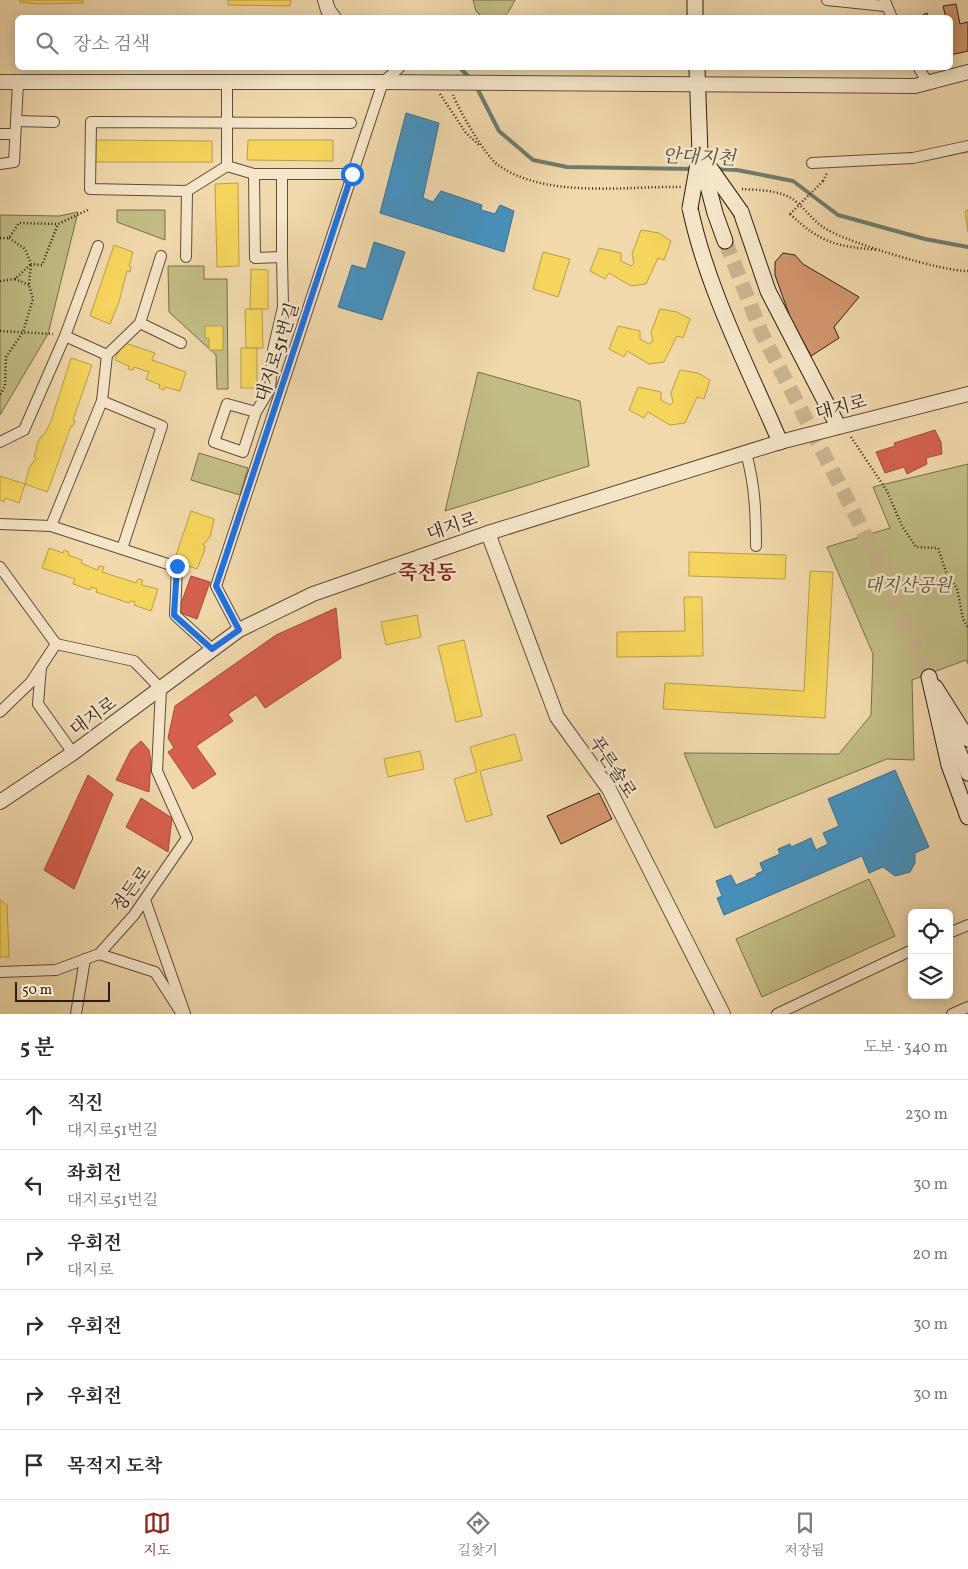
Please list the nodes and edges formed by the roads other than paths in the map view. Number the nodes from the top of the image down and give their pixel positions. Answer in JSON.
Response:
{"nodes":[{"id":1,"x":325,"y":0,"type":"edge"},
{"id":2,"x":695,"y":0,"type":"edge"},
{"id":3,"x":827,"y":0,"type":"edge"},
{"id":4,"x":885,"y":3,"type":"edge"},
{"id":5,"x":332,"y":15,"type":"edge"},
{"id":6,"x":695,"y":15,"type":"edge"},
{"id":7,"x":891,"y":15,"type":"edge"},
{"id":8,"x":397,"y":70,"type":"edge"},
{"id":9,"x":697,"y":70,"type":"edge"},
{"id":10,"x":920,"y":70,"type":"edge"},
{"id":11,"x":968,"y":72,"type":"edge"},
{"id":12,"x":0,"y":82,"type":"edge"},
{"id":13,"x":18,"y":82,"type":"junction"},
{"id":14,"x":383,"y":82,"type":"junction"},
{"id":15,"x":927,"y":82,"type":"junction"},
{"id":16,"x":227,"y":83,"type":"junction"},
{"id":17,"x":699,"y":84,"type":"junction"},
{"id":18,"x":16,"y":121,"type":"junction"},
{"id":19,"x":54,"y":122,"type":"dead end"},
{"id":20,"x":227,"y":122,"type":"junction"},
{"id":21,"x":351,"y":123,"type":"dead end"},
{"id":22,"x":0,"y":134,"type":"edge"},
{"id":23,"x":15,"y":134,"type":"junction"},
{"id":24,"x":968,"y":146,"type":"edge"},
{"id":25,"x":700,"y":154,"type":"junction"},
{"id":26,"x":812,"y":163,"type":"dead end"},
{"id":27,"x":0,"y":164,"type":"edge"},
{"id":28,"x":227,"y":166,"type":"junction"},
{"id":29,"x":254,"y":174,"type":"junction"},
{"id":30,"x":282,"y":174,"type":"junction"},
{"id":31,"x":352,"y":174,"type":"junction"},
{"id":32,"x":187,"y":191,"type":"junction"},
{"id":33,"x":725,"y":241,"type":"tunnel mouth"},
{"id":34,"x":98,"y":246,"type":"dead end"},
{"id":35,"x":161,"y":256,"type":"dead end"},
{"id":36,"x":186,"y":257,"type":"dead end"},
{"id":37,"x":282,"y":257,"type":"junction"},
{"id":38,"x":140,"y":323,"type":"junction"},
{"id":39,"x":65,"y":336,"type":"junction"},
{"id":40,"x":181,"y":343,"type":"dead end"},
{"id":41,"x":107,"y":355,"type":"junction"},
{"id":42,"x":968,"y":394,"type":"edge"},
{"id":43,"x":102,"y":401,"type":"junction"},
{"id":44,"x":256,"y":412,"type":"junction"},
{"id":45,"x":842,"y":425,"type":"junction"},
{"id":46,"x":0,"y":442,"type":"edge"},
{"id":47,"x":780,"y":442,"type":"junction"},
{"id":48,"x":746,"y":453,"type":"junction"},
{"id":49,"x":0,"y":524,"type":"edge"},
{"id":50,"x":51,"y":526,"type":"junction"},
{"id":51,"x":488,"y":533,"type":"junction"},
{"id":52,"x":756,"y":546,"type":"dead end"},
{"id":53,"x":122,"y":549,"type":"junction"},
{"id":54,"x":0,"y":567,"type":"edge"},
{"id":55,"x":239,"y":630,"type":"junction"},
{"id":56,"x":56,"y":644,"type":"junction"},
{"id":57,"x":212,"y":649,"type":"junction"},
{"id":58,"x":42,"y":666,"type":"junction"},
{"id":59,"x":928,"y":677,"type":"junction"},
{"id":60,"x":161,"y":689,"type":"junction"},
{"id":61,"x":0,"y":712,"type":"edge"},
{"id":62,"x":968,"y":739,"type":"edge"},
{"id":63,"x":73,"y":754,"type":"junction"},
{"id":64,"x":968,"y":773,"type":"edge"},
{"id":65,"x":0,"y":802,"type":"edge"},
{"id":66,"x":968,"y":816,"type":"edge"},
{"id":67,"x":145,"y":900,"type":"junction"},
{"id":68,"x":968,"y":925,"type":"edge"},
{"id":69,"x":953,"y":931,"type":"edge"},
{"id":70,"x":908,"y":952,"type":"edge"},
{"id":71,"x":99,"y":954,"type":"junction"},
{"id":72,"x":84,"y":959,"type":"junction"},
{"id":73,"x":0,"y":972,"type":"edge"},
{"id":74,"x":968,"y":1007,"type":"edge"},
{"id":75,"x":784,"y":1012,"type":"edge"},
{"id":76,"x":76,"y":1014,"type":"edge"},
{"id":77,"x":181,"y":1014,"type":"edge"},
{"id":78,"x":185,"y":1014,"type":"edge"},
{"id":79,"x":724,"y":1014,"type":"edge"},
{"id":80,"x":952,"y":1014,"type":"edge"}],
"edges":[{"from":1,"to":5,"type":"street"},
{"from":2,"to":6,"type":"main road"},
{"from":3,"to":4,"type":"street"},
{"from":4,"to":7,"type":"street"},
{"from":8,"to":14,"type":"street"},
{"from":9,"to":17,"type":"main road"},
{"from":10,"to":15,"type":"street"},
{"from":11,"to":15,"type":"street"},
{"from":12,"to":13,"type":"street"},
{"from":13,"to":16,"type":"street"},
{"from":13,"to":18,"type":"street"},
{"from":14,"to":16,"type":"street"},
{"from":14,"to":17,"type":"street"},
{"from":14,"to":31,"type":"street","name":"대지로51번길"},
{"from":15,"to":17,"type":"street"},
{"from":16,"to":20,"type":"street"},
{"from":17,"to":25,"type":"main road"},
{"from":18,"to":19,"type":"street"},
{"from":18,"to":23,"type":"street"},
{"from":20,"to":21,"type":"street"},
{"from":20,"to":28,"type":"street"},
{"from":20,"to":32,"type":"street"},
{"from":22,"to":23,"type":"street"},
{"from":23,"to":27,"type":"street"},
{"from":24,"to":26,"type":"street"},
{"from":25,"to":33,"type":"main road","bridge":true},
{"from":25,"to":45,"type":"main road","bridge":true},
{"from":25,"to":47,"type":"main road","bridge":true},
{"from":28,"to":29,"type":"street"},
{"from":28,"to":32,"type":"street"},
{"from":29,"to":30,"type":"street"},
{"from":29,"to":37,"type":"street"},
{"from":30,"to":31,"type":"street"},
{"from":30,"to":37,"type":"street"},
{"from":31,"to":55,"type":"street","name":"대지로51번길"},
{"from":32,"to":36,"type":"street"},
{"from":34,"to":39,"type":"street"},
{"from":35,"to":38,"type":"street"},
{"from":37,"to":44,"type":"street"},
{"from":38,"to":40,"type":"street"},
{"from":38,"to":41,"type":"street"},
{"from":39,"to":41,"type":"street"},
{"from":39,"to":46,"type":"street"},
{"from":41,"to":43,"type":"street"},
{"from":42,"to":45,"type":"street","name":"대지로"},
{"from":43,"to":50,"type":"street"},
{"from":43,"to":53,"type":"street"},
{"from":44,"to":44,"type":"street"},
{"from":45,"to":47,"type":"street","name":"대지로"},
{"from":47,"to":48,"type":"street","name":"대지로"},
{"from":48,"to":51,"type":"street","name":"대지로"},
{"from":48,"to":52,"type":"street"},
{"from":49,"to":50,"type":"street"},
{"from":50,"to":53,"type":"street"},
{"from":51,"to":55,"type":"street","name":"대지로"},
{"from":51,"to":79,"type":"street","name":"푸른솔로"},
{"from":53,"to":57,"type":"street"},
{"from":54,"to":56,"type":"street"},
{"from":55,"to":57,"type":"street","name":"대지로"},
{"from":56,"to":58,"type":"street"},
{"from":56,"to":60,"type":"street"},
{"from":57,"to":60,"type":"street","name":"대지로"},
{"from":58,"to":61,"type":"street"},
{"from":58,"to":63,"type":"street"},
{"from":59,"to":62,"type":"main road"},
{"from":59,"to":64,"type":"main road"},
{"from":59,"to":66,"type":"main road"},
{"from":60,"to":63,"type":"street","name":"대지로"},
{"from":60,"to":67,"type":"street","name":"정든로"},
{"from":63,"to":65,"type":"street","name":"대지로"},
{"from":67,"to":71,"type":"street","name":"정든로"},
{"from":67,"to":78,"type":"street"},
{"from":68,"to":69,"type":"street"},
{"from":70,"to":75,"type":"street"},
{"from":71,"to":72,"type":"street","name":"정든로"},
{"from":71,"to":77,"type":"street"},
{"from":72,"to":73,"type":"street","name":"정든로"},
{"from":72,"to":76,"type":"street"},
{"from":74,"to":80,"type":"street"}]}
